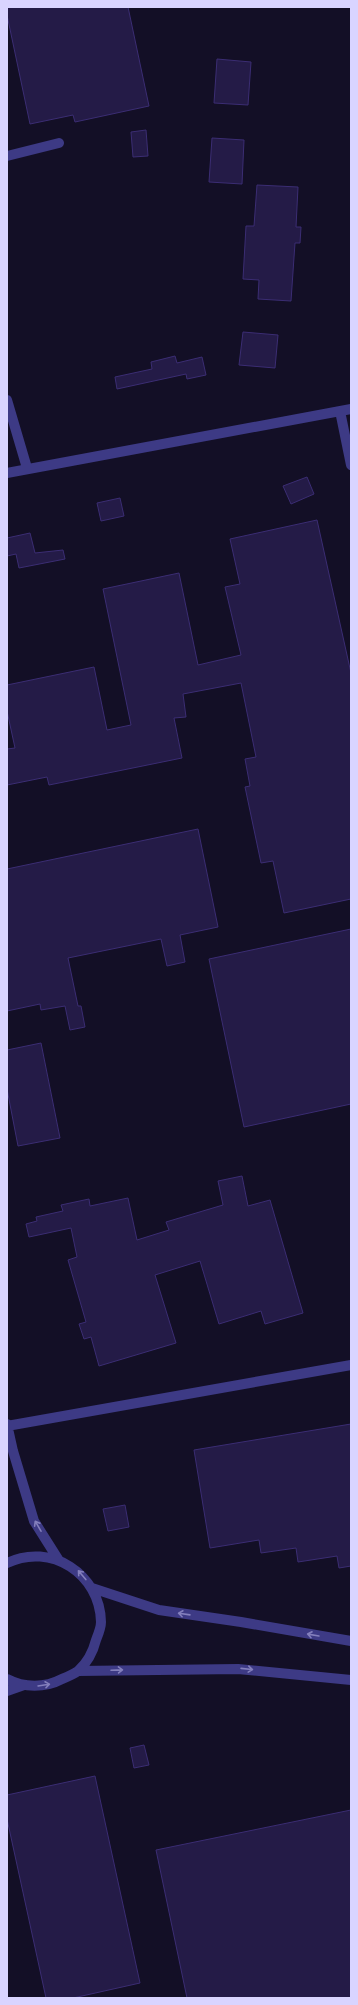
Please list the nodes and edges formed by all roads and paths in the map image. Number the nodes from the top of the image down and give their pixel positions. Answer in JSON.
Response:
{"nodes":[{"id":1,"x":59,"y":143,"type":"dead end"},
{"id":2,"x":7,"y":156,"type":"edge"},
{"id":3,"x":7,"y":400,"type":"edge"},
{"id":4,"x":351,"y":408,"type":"edge"},
{"id":5,"x":340,"y":411,"type":"junction"},
{"id":6,"x":351,"y":465,"type":"edge"},
{"id":7,"x":27,"y":468,"type":"junction"},
{"id":8,"x":7,"y":473,"type":"edge"},
{"id":9,"x":351,"y":1365,"type":"edge"},
{"id":10,"x":7,"y":1425,"type":"edge"},
{"id":11,"x":58,"y":1559,"type":"junction"},
{"id":12,"x":7,"y":1563,"type":"edge"},
{"id":13,"x":92,"y":1588,"type":"junction"},
{"id":14,"x":351,"y":1641,"type":"edge"},
{"id":15,"x":78,"y":1671,"type":"junction"},
{"id":16,"x":7,"y":1679,"type":"edge"},
{"id":17,"x":351,"y":1680,"type":"edge"},
{"id":18,"x":25,"y":1685,"type":"junction"},
{"id":19,"x":7,"y":1691,"type":"edge"}],
"edges":[{"from":1,"to":2,"type":"street"},
{"from":3,"to":7,"type":"street"},
{"from":4,"to":5,"type":"street"},
{"from":5,"to":6,"type":"street"},
{"from":5,"to":7,"type":"street"},
{"from":7,"to":8,"type":"street"},
{"from":9,"to":10,"type":"street"},
{"from":11,"to":10,"type":"street","one_way":true},
{"from":11,"to":12,"type":"street"},
{"from":13,"to":11,"type":"street","one_way":true},
{"from":14,"to":13,"type":"street","one_way":true},
{"from":13,"to":15,"type":"street"},
{"from":15,"to":17,"type":"street","one_way":true},
{"from":18,"to":15,"type":"street","one_way":true},
{"from":16,"to":18,"type":"street"},
{"from":18,"to":19,"type":"street"}]}
